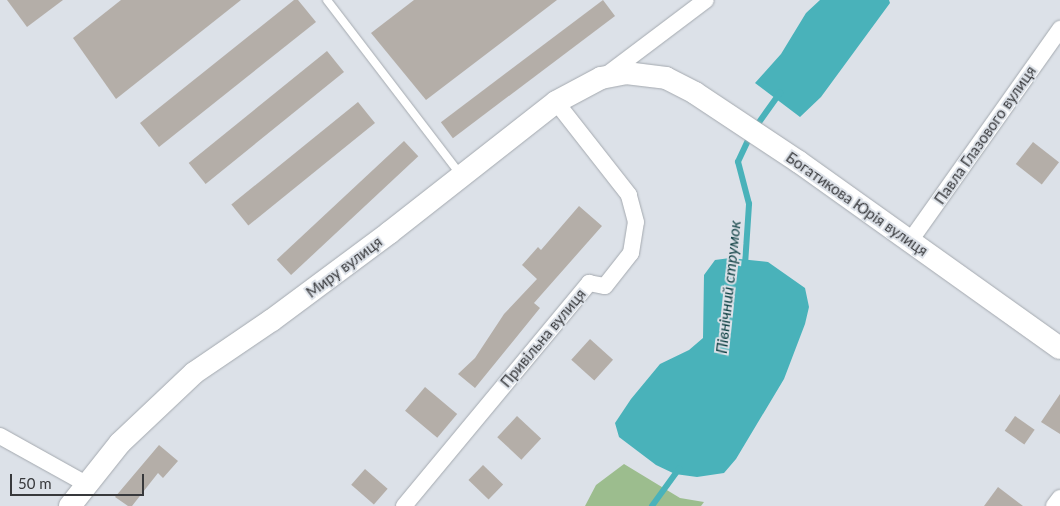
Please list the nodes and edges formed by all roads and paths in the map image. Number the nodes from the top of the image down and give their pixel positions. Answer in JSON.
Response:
{"nodes":[{"id":1,"x":327,"y":0,"type":"edge"},
{"id":2,"x":706,"y":0,"type":"edge"},
{"id":3,"x":1060,"y":29,"type":"edge"},
{"id":4,"x":647,"y":74,"type":"joint"},
{"id":5,"x":601,"y":78,"type":"junction"},
{"id":6,"x":556,"y":102,"type":"junction"},
{"id":7,"x":462,"y":177,"type":"junction"},
{"id":8,"x":910,"y":241,"type":"junction"},
{"id":9,"x":1060,"y":348,"type":"edge"},
{"id":10,"x":0,"y":436,"type":"edge"},
{"id":11,"x":88,"y":485,"type":"junction"},
{"id":12,"x":1060,"y":498,"type":"edge"},
{"id":13,"x":70,"y":506,"type":"edge"},
{"id":14,"x":404,"y":506,"type":"edge"},
{"id":15,"x":1054,"y":506,"type":"edge"}],
"edges":[{"from":1,"to":7,"type":"lane"},
{"from":2,"to":5,"type":"street"},
{"from":3,"to":8,"type":"street","name":"Павла Глазового вулиця"},
{"from":4,"to":5,"type":"street","name":"Миру вулиця"},
{"from":4,"to":8,"type":"street","name":"Богатикова Юрія вулиця"},
{"from":5,"to":6,"type":"street","name":"Миру вулиця"},
{"from":6,"to":7,"type":"street","name":"Миру вулиця"},
{"from":6,"to":14,"type":"street","name":"Привільна вулиця"},
{"from":7,"to":11,"type":"street","name":"Миру вулиця"},
{"from":8,"to":9,"type":"street","name":"Богатикова Юрія вулиця"},
{"from":10,"to":11,"type":"street"},
{"from":11,"to":13,"type":"street","name":"Миру вулиця"},
{"from":12,"to":15,"type":"street"}]}
